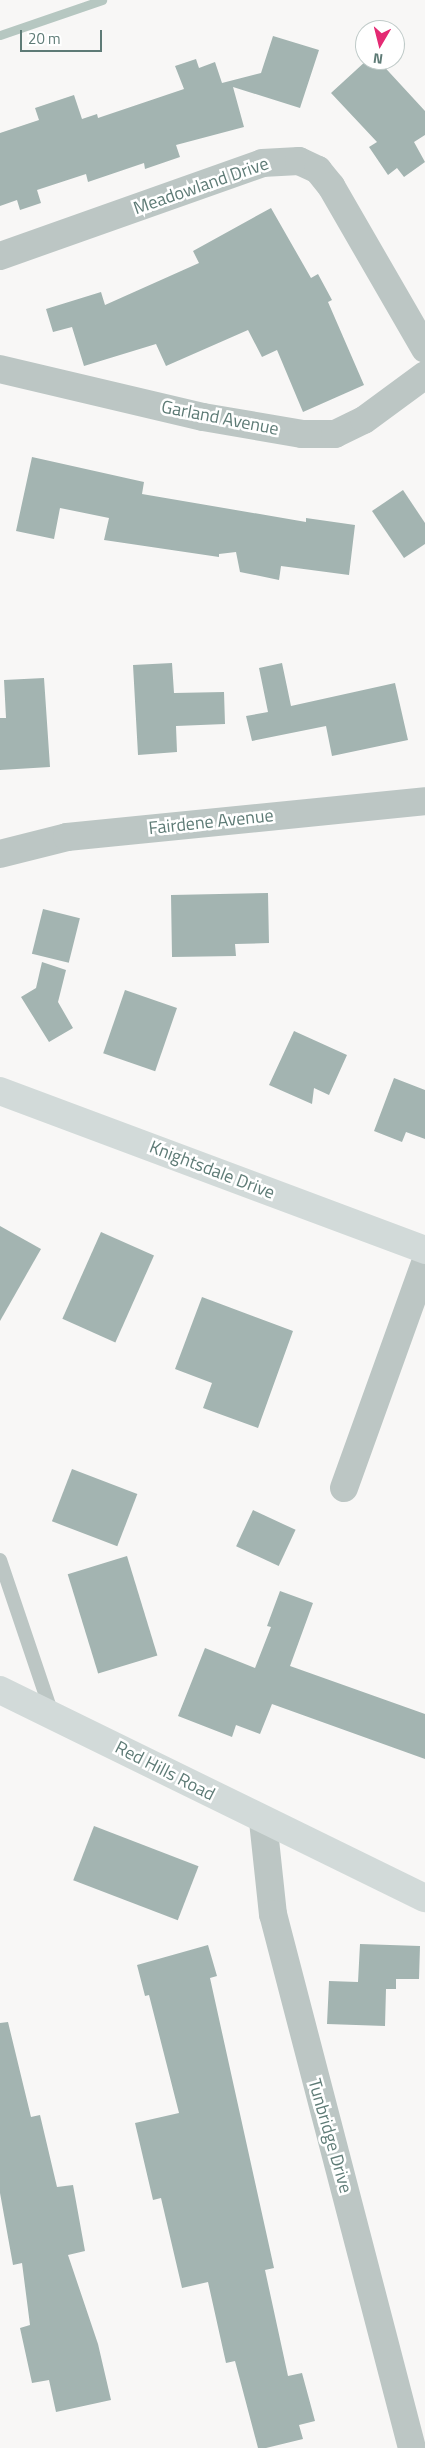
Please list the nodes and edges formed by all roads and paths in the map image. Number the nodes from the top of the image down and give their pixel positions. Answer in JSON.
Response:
{"nodes":[{"id":1,"x":0,"y":256,"type":"edge"},
{"id":2,"x":425,"y":349,"type":"edge"},
{"id":3,"x":0,"y":369,"type":"edge"},
{"id":4,"x":425,"y":375,"type":"edge"},
{"id":5,"x":425,"y":801,"type":"edge"},
{"id":6,"x":0,"y":854,"type":"edge"},
{"id":7,"x":0,"y":1091,"type":"edge"},
{"id":8,"x":425,"y":1250,"type":"edge"},
{"id":9,"x":425,"y":1263,"type":"edge"},
{"id":10,"x":344,"y":1488,"type":"dead end"},
{"id":11,"x":0,"y":1560,"type":"edge"},
{"id":12,"x":0,"y":1690,"type":"edge"},
{"id":13,"x":52,"y":1714,"type":"junction"},
{"id":14,"x":263,"y":1822,"type":"junction"},
{"id":15,"x":425,"y":1898,"type":"edge"},
{"id":16,"x":415,"y":2437,"type":"edge"}],
"edges":[{"from":1,"to":2,"type":"street","name":"Meadowland Drive"},
{"from":3,"to":4,"type":"street","name":"Garland Avenue"},
{"from":5,"to":6,"type":"street","name":"Fairdene Avenue"},
{"from":7,"to":8,"type":"street","name":"Knightsdale Drive"},
{"from":9,"to":10,"type":"street"},
{"from":11,"to":13,"type":"lane"},
{"from":12,"to":13,"type":"street","name":"Red Hills Road"},
{"from":13,"to":14,"type":"street","name":"Red Hills Road"},
{"from":14,"to":15,"type":"street","name":"Red Hills Road"},
{"from":14,"to":16,"type":"street","name":"Tunbridge Drive"}]}
